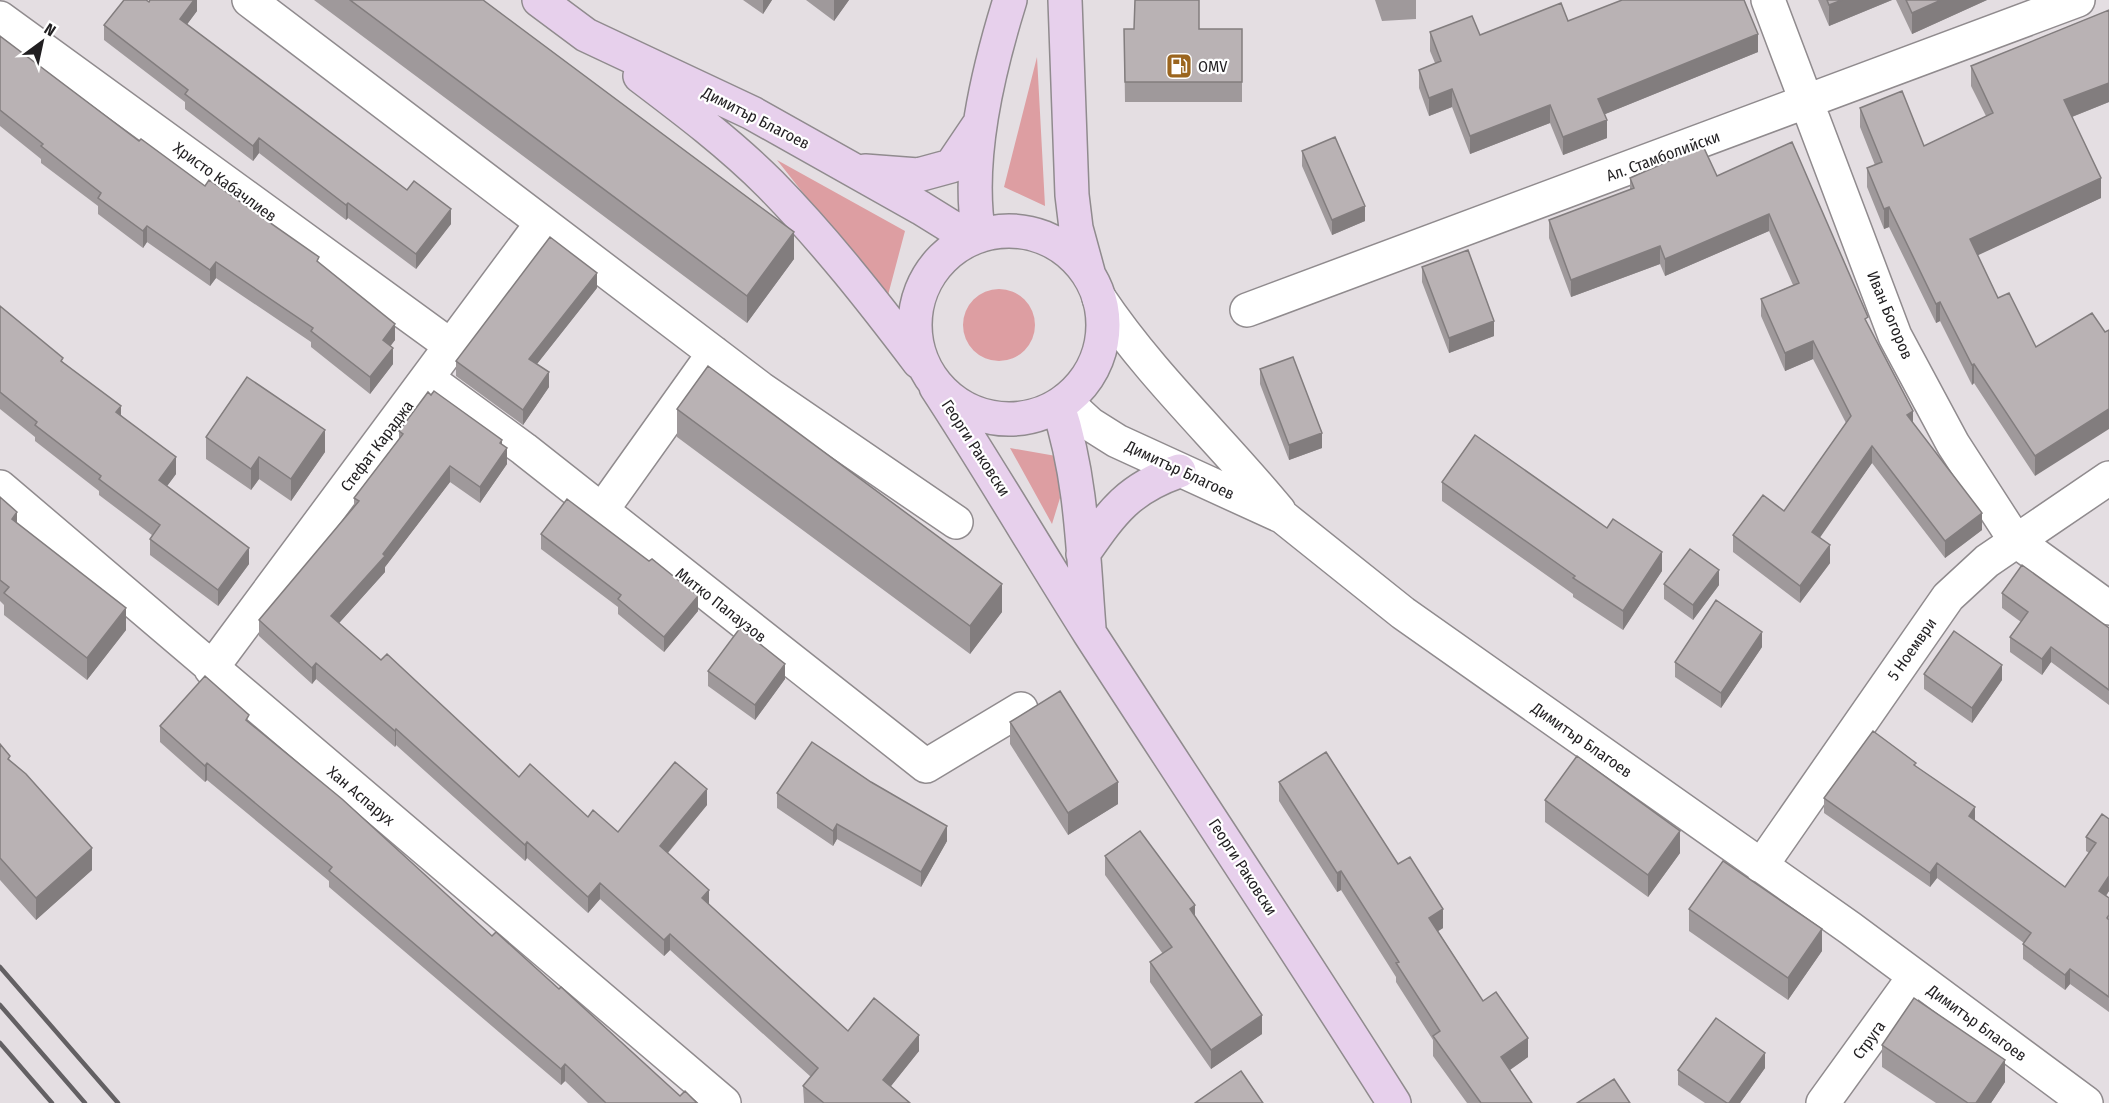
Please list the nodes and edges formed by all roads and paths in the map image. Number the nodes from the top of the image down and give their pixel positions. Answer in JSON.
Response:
{"nodes":[{"id":1,"x":249,"y":0,"type":"edge"},
{"id":2,"x":1010,"y":0,"type":"edge"},
{"id":3,"x":1065,"y":0,"type":"edge"},
{"id":4,"x":1768,"y":0,"type":"edge"},
{"id":5,"x":2078,"y":0,"type":"edge"},
{"id":6,"x":542,"y":1,"type":"edge"},
{"id":7,"x":0,"y":18,"type":"edge"},
{"id":8,"x":586,"y":35,"type":"junction"},
{"id":9,"x":1806,"y":102,"type":"junction"},
{"id":10,"x":978,"y":126,"type":"junction"},
{"id":11,"x":853,"y":169,"type":"junction"},
{"id":12,"x":542,"y":223,"type":"junction"},
{"id":13,"x":975,"y":237,"type":"junction"},
{"id":14,"x":1094,"y":288,"type":"junction"},
{"id":15,"x":1247,"y":310,"type":"dead end"},
{"id":16,"x":451,"y":346,"type":"junction"},
{"id":17,"x":714,"y":353,"type":"junction"},
{"id":18,"x":427,"y":378,"type":"junction"},
{"id":19,"x":930,"y":378,"type":"junction"},
{"id":20,"x":1061,"y":404,"type":"junction"},
{"id":21,"x":1179,"y":471,"type":"junction"},
{"id":22,"x":2109,"y":478,"type":"edge"},
{"id":23,"x":0,"y":487,"type":"edge"},
{"id":24,"x":602,"y":510,"type":"junction"},
{"id":25,"x":1284,"y":517,"type":"junction"},
{"id":26,"x":956,"y":522,"type":"dead end"},
{"id":27,"x":2015,"y":540,"type":"junction"},
{"id":28,"x":1083,"y":554,"type":"junction"},
{"id":29,"x":2109,"y":609,"type":"edge"},
{"id":30,"x":1089,"y":632,"type":"junction"},
{"id":31,"x":212,"y":669,"type":"junction"},
{"id":32,"x":1021,"y":710,"type":"dead end"},
{"id":33,"x":1761,"y":866,"type":"junction"},
{"id":34,"x":1914,"y":977,"type":"junction"},
{"id":35,"x":724,"y":1103,"type":"edge"},
{"id":36,"x":1394,"y":1103,"type":"edge"},
{"id":37,"x":1823,"y":1103,"type":"edge"},
{"id":38,"x":2086,"y":1103,"type":"edge"}],
"edges":[{"from":1,"to":12,"type":"street"},
{"from":2,"to":10,"type":"street"},
{"from":3,"to":14,"type":"street"},
{"from":4,"to":9,"type":"street","name":"Иван Богоров"},
{"from":5,"to":9,"type":"street","name":"Ал. Стамболийски"},
{"from":6,"to":8,"type":"street","name":"Димитър Благоев"},
{"from":7,"to":16,"type":"street","name":"Христо Кабачлиев"},
{"from":8,"to":11,"type":"street","name":"Димитър Благоев"},
{"from":8,"to":19,"type":"street"},
{"from":9,"to":15,"type":"street","name":"Ал. Стамболийски"},
{"from":9,"to":27,"type":"street","name":"Иван Богоров"},
{"from":10,"to":11,"type":"street"},
{"from":10,"to":13,"type":"street"},
{"from":11,"to":13,"type":"street","name":"Димитър Благоев"},
{"from":12,"to":16,"type":"street","name":"Стефат Караджа"},
{"from":12,"to":17,"type":"street"},
{"from":13,"to":14,"type":"street"},
{"from":13,"to":19,"type":"street"},
{"from":14,"to":20,"type":"street"},
{"from":14,"to":25,"type":"street"},
{"from":16,"to":18,"type":"street","name":"Стефат Караджа"},
{"from":17,"to":24,"type":"street"},
{"from":17,"to":26,"type":"street"},
{"from":18,"to":24,"type":"street","name":"Митко Палаузов"},
{"from":18,"to":31,"type":"street","name":"Стефат Караджа"},
{"from":19,"to":20,"type":"street"},
{"from":19,"to":30,"type":"street","name":"Георги Раковски"},
{"from":20,"to":21,"type":"street","name":"Димитър Благоев"},
{"from":20,"to":28,"type":"street","name":"Георги Раковски"},
{"from":21,"to":25,"type":"street","name":"Димитър Благоев"},
{"from":21,"to":28,"type":"street"},
{"from":22,"to":27,"type":"street","name":"5 Ноември"},
{"from":23,"to":31,"type":"street","name":"Хан Аспарух"},
{"from":24,"to":32,"type":"street","name":"Митко Палаузов"},
{"from":25,"to":33,"type":"street","name":"Димитър Благоев"},
{"from":27,"to":29,"type":"street","name":"Иван Богоров"},
{"from":27,"to":33,"type":"street","name":"5 Ноември"},
{"from":28,"to":30,"type":"street","name":"Георги Раковски"},
{"from":30,"to":36,"type":"street","name":"Георги Раковски"},
{"from":31,"to":35,"type":"street","name":"Хан Аспарух"},
{"from":33,"to":34,"type":"street","name":"Димитър Благоев"},
{"from":34,"to":37,"type":"street","name":"Струга"},
{"from":34,"to":38,"type":"street","name":"Димитър Благоев"}]}
